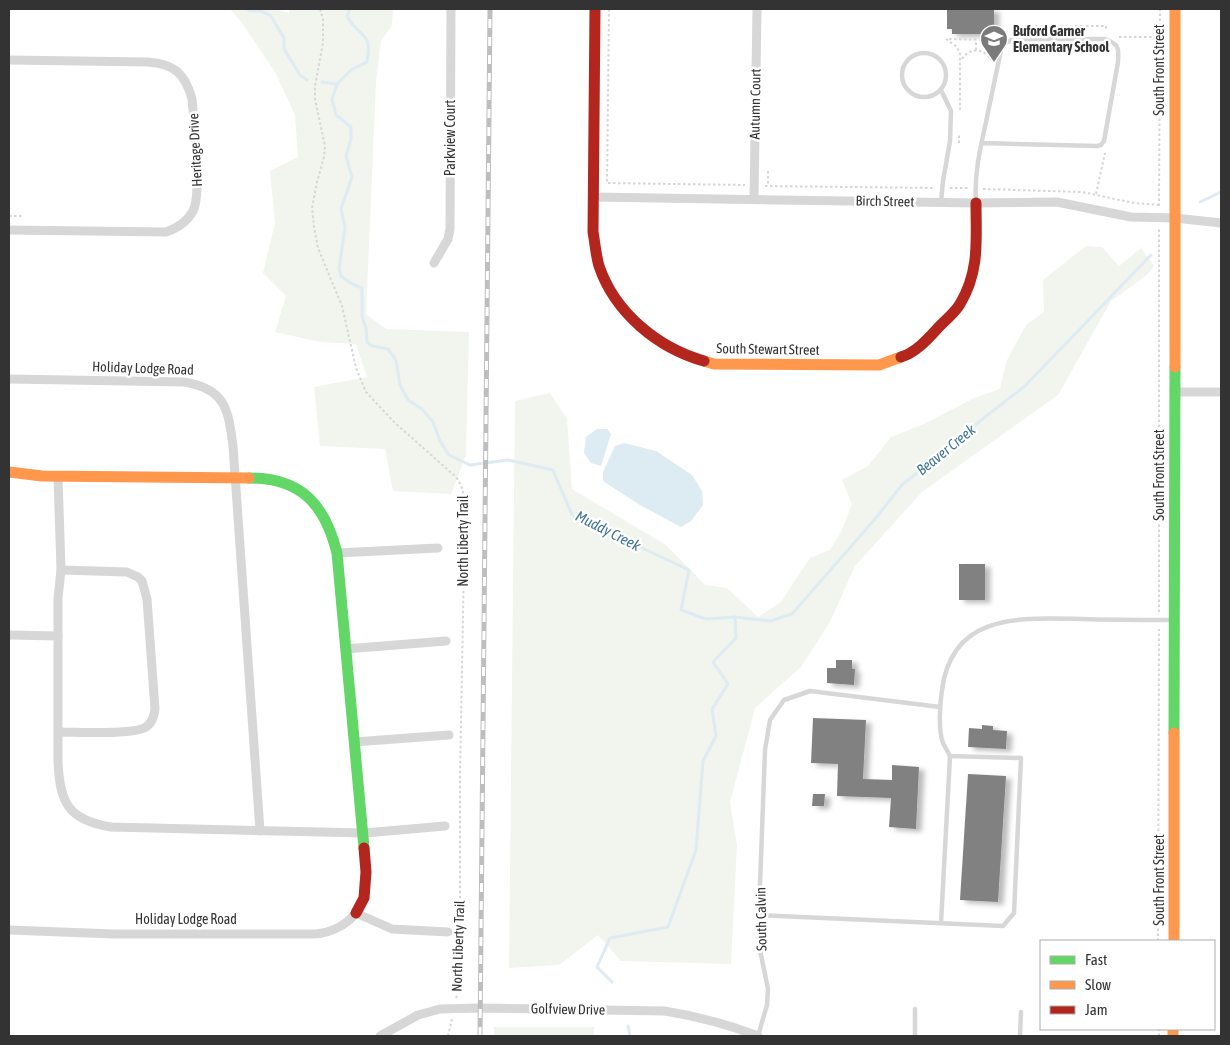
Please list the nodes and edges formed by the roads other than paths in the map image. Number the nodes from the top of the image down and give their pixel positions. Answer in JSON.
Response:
{"nodes":[{"id":1,"x":451,"y":9,"type":"edge"},
{"id":2,"x":595,"y":9,"type":"edge"},
{"id":3,"x":757,"y":9,"type":"edge"},
{"id":4,"x":1174,"y":9,"type":"edge"},
{"id":5,"x":9,"y":60,"type":"edge"},
{"id":6,"x":940,"y":90,"type":"junction"},
{"id":7,"x":982,"y":142,"type":"junction"},
{"id":8,"x":594,"y":197,"type":"junction"},
{"id":9,"x":754,"y":199,"type":"junction"},
{"id":10,"x":941,"y":202,"type":"junction"},
{"id":11,"x":976,"y":203,"type":"junction"},
{"id":12,"x":1175,"y":218,"type":"junction"},
{"id":13,"x":1221,"y":223,"type":"edge"},
{"id":14,"x":9,"y":230,"type":"edge"},
{"id":15,"x":434,"y":263,"type":"dead end"},
{"id":16,"x":9,"y":379,"type":"edge"},
{"id":17,"x":1174,"y":392,"type":"junction"},
{"id":18,"x":1221,"y":392,"type":"edge"},
{"id":19,"x":9,"y":472,"type":"edge"},
{"id":20,"x":58,"y":476,"type":"junction"},
{"id":21,"x":234,"y":478,"type":"junction"},
{"id":22,"x":438,"y":548,"type":"dead end"},
{"id":23,"x":337,"y":553,"type":"junction"},
{"id":24,"x":60,"y":570,"type":"junction"},
{"id":25,"x":1174,"y":620,"type":"junction"},
{"id":26,"x":9,"y":635,"type":"edge"},
{"id":27,"x":58,"y":636,"type":"junction"},
{"id":28,"x":446,"y":641,"type":"dead end"},
{"id":29,"x":345,"y":649,"type":"junction"},
{"id":30,"x":940,"y":707,"type":"junction"},
{"id":31,"x":59,"y":732,"type":"junction"},
{"id":32,"x":449,"y":735,"type":"dead end"},
{"id":33,"x":354,"y":742,"type":"junction"},
{"id":34,"x":950,"y":756,"type":"junction"},
{"id":35,"x":445,"y":826,"type":"dead end"},
{"id":36,"x":260,"y":831,"type":"junction"},
{"id":37,"x":361,"y":832,"type":"junction"},
{"id":38,"x":356,"y":913,"type":"junction"},
{"id":39,"x":759,"y":915,"type":"junction"},
{"id":40,"x":941,"y":923,"type":"junction"},
{"id":41,"x":9,"y":930,"type":"edge"},
{"id":42,"x":448,"y":932,"type":"dead end"},
{"id":43,"x":1174,"y":940,"type":"edge"},
{"id":44,"x":915,"y":1009,"type":"dead end"},
{"id":45,"x":1021,"y":1012,"type":"dead end"},
{"id":46,"x":380,"y":1036,"type":"edge"},
{"id":47,"x":758,"y":1036,"type":"edge"},
{"id":48,"x":915,"y":1036,"type":"edge"},
{"id":49,"x":1020,"y":1036,"type":"edge"}],
"edges":[{"from":1,"to":15,"type":"street","name":"Parkview Court"},
{"from":2,"to":8,"type":"street","name":"South Stewart Street"},
{"from":3,"to":9,"type":"street","name":"Autumn Court"},
{"from":4,"to":12,"type":"street","name":"South Front Street"},
{"from":5,"to":14,"type":"street","name":"Heritage Drive"},
{"from":6,"to":6,"type":"lane"},
{"from":6,"to":10,"type":"lane"},
{"from":7,"to":7,"type":"lane"},
{"from":7,"to":11,"type":"lane"},
{"from":8,"to":9,"type":"street","name":"Birch Street"},
{"from":8,"to":11,"type":"street","name":"South Stewart Street"},
{"from":9,"to":10,"type":"street","name":"Birch Street"},
{"from":10,"to":11,"type":"street","name":"Birch Street"},
{"from":11,"to":12,"type":"street","name":"Birch Street"},
{"from":12,"to":13,"type":"street","name":"Birch Street"},
{"from":12,"to":17,"type":"street","name":"South Front Street"},
{"from":16,"to":21,"type":"street","name":"Holiday Lodge Road"},
{"from":17,"to":18,"type":"street"},
{"from":17,"to":25,"type":"street","name":"South Front Street"},
{"from":19,"to":20,"type":"street"},
{"from":20,"to":21,"type":"street"},
{"from":20,"to":24,"type":"street"},
{"from":21,"to":23,"type":"street"},
{"from":21,"to":36,"type":"street","name":"Holiday Lodge Road"},
{"from":22,"to":23,"type":"street"},
{"from":23,"to":29,"type":"street"},
{"from":24,"to":27,"type":"street"},
{"from":24,"to":31,"type":"street"},
{"from":25,"to":30,"type":"lane"},
{"from":25,"to":43,"type":"street","name":"South Front Street"},
{"from":26,"to":27,"type":"street"},
{"from":27,"to":31,"type":"street"},
{"from":28,"to":29,"type":"street"},
{"from":29,"to":33,"type":"street"},
{"from":30,"to":34,"type":"lane"},
{"from":30,"to":39,"type":"lane","name":"South Calvin"},
{"from":31,"to":36,"type":"street"},
{"from":32,"to":33,"type":"street"},
{"from":33,"to":37,"type":"street"},
{"from":34,"to":40,"type":"lane"},
{"from":34,"to":40,"type":"lane"},
{"from":35,"to":37,"type":"street"},
{"from":36,"to":37,"type":"street"},
{"from":37,"to":38,"type":"street"},
{"from":38,"to":41,"type":"street","name":"Holiday Lodge Road"},
{"from":38,"to":42,"type":"street"},
{"from":39,"to":40,"type":"lane"},
{"from":39,"to":47,"type":"lane","name":"South Calvin"},
{"from":44,"to":48,"type":"lane"},
{"from":45,"to":49,"type":"lane"},
{"from":46,"to":47,"type":"street","name":"Golfview Drive"}]}
